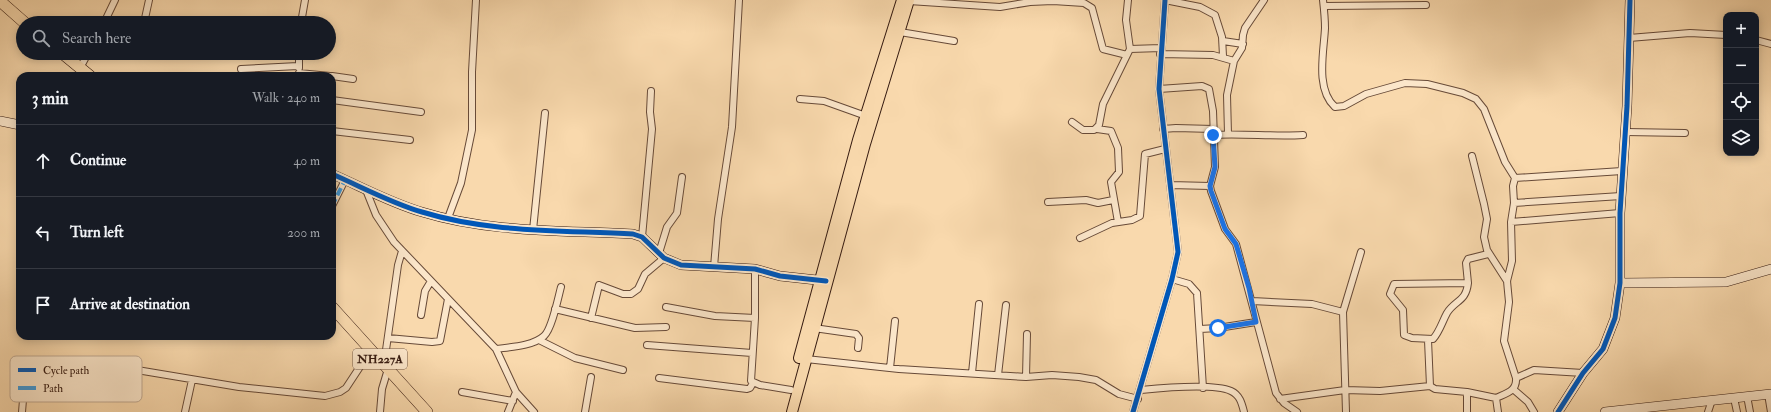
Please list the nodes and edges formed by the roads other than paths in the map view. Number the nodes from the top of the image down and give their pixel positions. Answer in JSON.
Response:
{"nodes":[{"id":1,"x":115,"y":0,"type":"edge"},
{"id":2,"x":149,"y":0,"type":"edge"},
{"id":3,"x":305,"y":0,"type":"edge"},
{"id":4,"x":476,"y":0,"type":"edge"},
{"id":5,"x":739,"y":0,"type":"edge"},
{"id":6,"x":907,"y":0,"type":"edge"},
{"id":7,"x":1128,"y":0,"type":"edge"},
{"id":8,"x":1165,"y":0,"type":"edge"},
{"id":9,"x":1264,"y":0,"type":"edge"},
{"id":10,"x":1630,"y":0,"type":"edge"},
{"id":11,"x":0,"y":1,"type":"edge"},
{"id":12,"x":1034,"y":1,"type":"edge"},
{"id":13,"x":1079,"y":1,"type":"edge"},
{"id":14,"x":1324,"y":3,"type":"edge"},
{"id":15,"x":1426,"y":5,"type":"dead end"},
{"id":16,"x":17,"y":16,"type":"edge"},
{"id":17,"x":107,"y":16,"type":"edge"},
{"id":18,"x":146,"y":16,"type":"edge"},
{"id":19,"x":302,"y":16,"type":"edge"},
{"id":20,"x":900,"y":32,"type":"junction"},
{"id":21,"x":1723,"y":36,"type":"edge"},
{"id":22,"x":1629,"y":38,"type":"junction"},
{"id":23,"x":954,"y":41,"type":"dead end"},
{"id":24,"x":1223,"y":41,"type":"junction"},
{"id":25,"x":1759,"y":41,"type":"edge"},
{"id":26,"x":1243,"y":44,"type":"junction"},
{"id":27,"x":1771,"y":44,"type":"edge"},
{"id":28,"x":1130,"y":49,"type":"junction"},
{"id":29,"x":1161,"y":51,"type":"junction"},
{"id":30,"x":1127,"y":55,"type":"junction"},
{"id":31,"x":1223,"y":56,"type":"junction"},
{"id":32,"x":70,"y":60,"type":"edge"},
{"id":33,"x":84,"y":60,"type":"edge"},
{"id":34,"x":298,"y":60,"type":"edge"},
{"id":35,"x":1234,"y":61,"type":"junction"},
{"id":36,"x":298,"y":66,"type":"junction"},
{"id":37,"x":80,"y":68,"type":"junction"},
{"id":38,"x":241,"y":69,"type":"dead end"},
{"id":39,"x":85,"y":72,"type":"edge"},
{"id":40,"x":299,"y":72,"type":"edge"},
{"id":41,"x":336,"y":77,"type":"edge"},
{"id":42,"x":353,"y":79,"type":"dead end"},
{"id":43,"x":1159,"y":89,"type":"junction"},
{"id":44,"x":651,"y":91,"type":"dead end"},
{"id":45,"x":800,"y":98,"type":"dead end"},
{"id":46,"x":336,"y":101,"type":"edge"},
{"id":47,"x":421,"y":112,"type":"dead end"},
{"id":48,"x":545,"y":113,"type":"dead end"},
{"id":49,"x":866,"y":116,"type":"junction"},
{"id":50,"x":0,"y":121,"type":"edge"},
{"id":51,"x":1072,"y":122,"type":"dead end"},
{"id":52,"x":16,"y":124,"type":"edge"},
{"id":53,"x":1097,"y":129,"type":"junction"},
{"id":54,"x":1163,"y":129,"type":"junction"},
{"id":55,"x":336,"y":131,"type":"edge"},
{"id":56,"x":1213,"y":132,"type":"junction"},
{"id":57,"x":1626,"y":132,"type":"junction"},
{"id":58,"x":1685,"y":133,"type":"dead end"},
{"id":59,"x":1228,"y":134,"type":"junction"},
{"id":60,"x":1303,"y":135,"type":"dead end"},
{"id":61,"x":410,"y":140,"type":"dead end"},
{"id":62,"x":1165,"y":149,"type":"junction"},
{"id":63,"x":1472,"y":156,"type":"dead end"},
{"id":64,"x":1622,"y":171,"type":"junction"},
{"id":65,"x":336,"y":176,"type":"edge"},
{"id":66,"x":682,"y":177,"type":"dead end"},
{"id":67,"x":1515,"y":178,"type":"junction"},
{"id":68,"x":345,"y":180,"type":"junction"},
{"id":69,"x":1170,"y":184,"type":"junction"},
{"id":70,"x":1210,"y":186,"type":"junction"},
{"id":71,"x":366,"y":190,"type":"junction"},
{"id":72,"x":1621,"y":196,"type":"junction"},
{"id":73,"x":336,"y":198,"type":"edge"},
{"id":74,"x":1113,"y":200,"type":"junction"},
{"id":75,"x":1048,"y":202,"type":"dead end"},
{"id":76,"x":1514,"y":203,"type":"junction"},
{"id":77,"x":1620,"y":213,"type":"junction"},
{"id":78,"x":448,"y":218,"type":"junction"},
{"id":79,"x":1118,"y":222,"type":"junction"},
{"id":80,"x":1511,"y":222,"type":"junction"},
{"id":81,"x":534,"y":230,"type":"junction"},
{"id":82,"x":642,"y":237,"type":"junction"},
{"id":83,"x":1080,"y":238,"type":"dead end"},
{"id":84,"x":402,"y":251,"type":"junction"},
{"id":85,"x":1361,"y":252,"type":"dead end"},
{"id":86,"x":1488,"y":254,"type":"junction"},
{"id":87,"x":662,"y":256,"type":"junction"},
{"id":88,"x":714,"y":267,"type":"junction"},
{"id":89,"x":755,"y":269,"type":"junction"},
{"id":90,"x":1771,"y":269,"type":"edge"},
{"id":91,"x":1172,"y":279,"type":"junction"},
{"id":92,"x":431,"y":280,"type":"junction"},
{"id":93,"x":1507,"y":280,"type":"junction"},
{"id":94,"x":823,"y":281,"type":"junction"},
{"id":95,"x":1468,"y":283,"type":"junction"},
{"id":96,"x":1620,"y":283,"type":"junction"},
{"id":97,"x":561,"y":287,"type":"dead end"},
{"id":98,"x":448,"y":299,"type":"junction"},
{"id":99,"x":1252,"y":302,"type":"junction"},
{"id":100,"x":979,"y":304,"type":"dead end"},
{"id":101,"x":1006,"y":305,"type":"dead end"},
{"id":102,"x":666,"y":307,"type":"dead end"},
{"id":103,"x":555,"y":309,"type":"junction"},
{"id":104,"x":336,"y":311,"type":"edge"},
{"id":105,"x":1343,"y":312,"type":"junction"},
{"id":106,"x":421,"y":315,"type":"dead end"},
{"id":107,"x":591,"y":318,"type":"junction"},
{"id":108,"x":755,"y":318,"type":"junction"},
{"id":109,"x":895,"y":321,"type":"dead end"},
{"id":110,"x":1256,"y":322,"type":"junction"},
{"id":111,"x":666,"y":327,"type":"dead end"},
{"id":112,"x":814,"y":328,"type":"junction"},
{"id":113,"x":1200,"y":329,"type":"junction"},
{"id":114,"x":1027,"y":334,"type":"dead end"},
{"id":115,"x":388,"y":338,"type":"junction"},
{"id":116,"x":539,"y":340,"type":"junction"},
{"id":117,"x":1428,"y":340,"type":"junction"},
{"id":118,"x":647,"y":344,"type":"dead end"},
{"id":119,"x":858,"y":348,"type":"dead end"},
{"id":120,"x":496,"y":349,"type":"junction"},
{"id":121,"x":371,"y":350,"type":"junction"},
{"id":122,"x":752,"y":353,"type":"junction"},
{"id":123,"x":806,"y":359,"type":"junction"},
{"id":124,"x":386,"y":366,"type":"junction"},
{"id":125,"x":890,"y":368,"type":"junction"},
{"id":126,"x":623,"y":370,"type":"dead end"},
{"id":127,"x":142,"y":371,"type":"edge"},
{"id":128,"x":972,"y":373,"type":"junction"},
{"id":129,"x":1582,"y":374,"type":"junction"},
{"id":130,"x":998,"y":375,"type":"junction"},
{"id":131,"x":591,"y":377,"type":"dead end"},
{"id":132,"x":1026,"y":377,"type":"junction"},
{"id":133,"x":659,"y":378,"type":"dead end"},
{"id":134,"x":1516,"y":378,"type":"junction"},
{"id":135,"x":192,"y":380,"type":"junction"},
{"id":136,"x":753,"y":383,"type":"junction"},
{"id":137,"x":1430,"y":386,"type":"junction"},
{"id":138,"x":1203,"y":388,"type":"junction"},
{"id":139,"x":1513,"y":389,"type":"junction"},
{"id":140,"x":790,"y":390,"type":"junction"},
{"id":141,"x":1141,"y":390,"type":"junction"},
{"id":142,"x":1345,"y":390,"type":"junction"},
{"id":143,"x":462,"y":392,"type":"dead end"},
{"id":144,"x":516,"y":392,"type":"junction"},
{"id":145,"x":1467,"y":392,"type":"junction"},
{"id":146,"x":1769,"y":394,"type":"edge"},
{"id":147,"x":1746,"y":396,"type":"junction"},
{"id":148,"x":1496,"y":398,"type":"junction"},
{"id":149,"x":1734,"y":398,"type":"junction"},
{"id":150,"x":1138,"y":399,"type":"junction"},
{"id":151,"x":1280,"y":399,"type":"junction"},
{"id":152,"x":1712,"y":400,"type":"junction"},
{"id":153,"x":513,"y":401,"type":"junction"},
{"id":154,"x":23,"y":402,"type":"edge"},
{"id":155,"x":22,"y":412,"type":"edge"},
{"id":156,"x":185,"y":412,"type":"edge"},
{"id":157,"x":380,"y":412,"type":"edge"},
{"id":158,"x":427,"y":412,"type":"edge"},
{"id":159,"x":508,"y":412,"type":"edge"},
{"id":160,"x":534,"y":412,"type":"edge"},
{"id":161,"x":585,"y":412,"type":"edge"},
{"id":162,"x":785,"y":412,"type":"edge"},
{"id":163,"x":792,"y":412,"type":"edge"},
{"id":164,"x":1133,"y":412,"type":"edge"},
{"id":165,"x":1244,"y":412,"type":"edge"},
{"id":166,"x":1297,"y":412,"type":"edge"},
{"id":167,"x":1346,"y":412,"type":"edge"},
{"id":168,"x":1468,"y":412,"type":"edge"},
{"id":169,"x":1498,"y":412,"type":"edge"},
{"id":170,"x":1534,"y":412,"type":"edge"},
{"id":171,"x":1558,"y":412,"type":"edge"},
{"id":172,"x":1605,"y":412,"type":"edge"},
{"id":173,"x":1708,"y":412,"type":"edge"},
{"id":174,"x":1737,"y":412,"type":"edge"},
{"id":175,"x":1750,"y":412,"type":"edge"},
{"id":176,"x":1771,"y":412,"type":"edge"}],
"edges":[{"from":1,"to":17,"type":"street"},
{"from":2,"to":18,"type":"street"},
{"from":3,"to":19,"type":"street"},
{"from":4,"to":78,"type":"street"},
{"from":5,"to":88,"type":"street"},
{"from":6,"to":12,"type":"street"},
{"from":6,"to":20,"type":"main road"},
{"from":6,"to":49,"type":"main road"},
{"from":7,"to":28,"type":"street"},
{"from":8,"to":24,"type":"street"},
{"from":8,"to":29,"type":"street"},
{"from":9,"to":26,"type":"street"},
{"from":10,"to":22,"type":"street"},
{"from":11,"to":16,"type":"highway"},
{"from":12,"to":13,"type":"street"},
{"from":13,"to":30,"type":"street"},
{"from":14,"to":15,"type":"street"},
{"from":14,"to":67,"type":"street"},
{"from":20,"to":23,"type":"street"},
{"from":20,"to":94,"type":"main road"},
{"from":21,"to":22,"type":"street"},
{"from":22,"to":57,"type":"street"},
{"from":24,"to":26,"type":"street"},
{"from":24,"to":31,"type":"street"},
{"from":25,"to":27,"type":"street"},
{"from":26,"to":35,"type":"street"},
{"from":28,"to":29,"type":"street"},
{"from":28,"to":30,"type":"street"},
{"from":29,"to":31,"type":"street"},
{"from":29,"to":43,"type":"street"},
{"from":30,"to":53,"type":"street"},
{"from":31,"to":35,"type":"street"},
{"from":32,"to":37,"type":"highway"},
{"from":33,"to":37,"type":"street"},
{"from":34,"to":36,"type":"street"},
{"from":35,"to":59,"type":"street"},
{"from":36,"to":38,"type":"street"},
{"from":36,"to":40,"type":"street"},
{"from":37,"to":39,"type":"highway"},
{"from":41,"to":42,"type":"street"},
{"from":43,"to":54,"type":"street"},
{"from":43,"to":56,"type":"street"},
{"from":44,"to":82,"type":"street"},
{"from":45,"to":49,"type":"street"},
{"from":46,"to":47,"type":"street"},
{"from":48,"to":81,"type":"street"},
{"from":49,"to":94,"type":"main road"},
{"from":50,"to":52,"type":"street"},
{"from":51,"to":53,"type":"street"},
{"from":53,"to":74,"type":"street"},
{"from":54,"to":56,"type":"street"},
{"from":54,"to":62,"type":"street"},
{"from":55,"to":61,"type":"street"},
{"from":56,"to":59,"type":"street"},
{"from":56,"to":70,"type":"street"},
{"from":57,"to":58,"type":"street"},
{"from":57,"to":64,"type":"street"},
{"from":59,"to":60,"type":"street"},
{"from":62,"to":69,"type":"street"},
{"from":62,"to":79,"type":"street"},
{"from":63,"to":86,"type":"street"},
{"from":64,"to":67,"type":"street"},
{"from":64,"to":72,"type":"street"},
{"from":65,"to":68,"type":"street"},
{"from":66,"to":87,"type":"street"},
{"from":67,"to":76,"type":"street"},
{"from":68,"to":71,"type":"street"},
{"from":68,"to":73,"type":"street"},
{"from":69,"to":70,"type":"street"},
{"from":69,"to":91,"type":"street"},
{"from":70,"to":99,"type":"street"},
{"from":71,"to":78,"type":"street"},
{"from":71,"to":84,"type":"street"},
{"from":72,"to":76,"type":"street"},
{"from":72,"to":77,"type":"street"},
{"from":74,"to":75,"type":"street"},
{"from":74,"to":79,"type":"street"},
{"from":76,"to":80,"type":"street"},
{"from":77,"to":80,"type":"street"},
{"from":77,"to":96,"type":"street"},
{"from":78,"to":81,"type":"street"},
{"from":79,"to":83,"type":"street"},
{"from":80,"to":93,"type":"street"},
{"from":81,"to":82,"type":"street"},
{"from":82,"to":87,"type":"street"},
{"from":84,"to":92,"type":"street"},
{"from":84,"to":115,"type":"street"},
{"from":85,"to":105,"type":"street"},
{"from":86,"to":93,"type":"street"},
{"from":86,"to":95,"type":"street"},
{"from":87,"to":88,"type":"street"},
{"from":87,"to":107,"type":"street"},
{"from":88,"to":89,"type":"street"},
{"from":89,"to":94,"type":"street"},
{"from":89,"to":108,"type":"street"},
{"from":90,"to":96,"type":"street"},
{"from":91,"to":113,"type":"street"},
{"from":91,"to":141,"type":"street"},
{"from":92,"to":98,"type":"street"},
{"from":92,"to":106,"type":"street"},
{"from":93,"to":134,"type":"street"},
{"from":94,"to":112,"type":"main road"},
{"from":94,"to":140,"type":"main road"},
{"from":95,"to":117,"type":"street"},
{"from":95,"to":117,"type":"street"},
{"from":96,"to":129,"type":"street"},
{"from":97,"to":103,"type":"street"},
{"from":98,"to":115,"type":"street"},
{"from":98,"to":120,"type":"street"},
{"from":99,"to":105,"type":"street"},
{"from":99,"to":110,"type":"street"},
{"from":100,"to":128,"type":"street"},
{"from":101,"to":130,"type":"street"},
{"from":102,"to":108,"type":"street"},
{"from":103,"to":107,"type":"street"},
{"from":103,"to":116,"type":"street"},
{"from":104,"to":121,"type":"highway","number":"NH227A"},
{"from":105,"to":142,"type":"street"},
{"from":107,"to":111,"type":"street"},
{"from":108,"to":122,"type":"street"},
{"from":109,"to":125,"type":"street"},
{"from":110,"to":113,"type":"street"},
{"from":110,"to":151,"type":"street"},
{"from":112,"to":119,"type":"street"},
{"from":112,"to":123,"type":"main road"},
{"from":113,"to":138,"type":"street"},
{"from":114,"to":132,"type":"street"},
{"from":115,"to":124,"type":"street"},
{"from":116,"to":120,"type":"street"},
{"from":116,"to":126,"type":"street"},
{"from":117,"to":137,"type":"street"},
{"from":118,"to":122,"type":"street"},
{"from":120,"to":144,"type":"street"},
{"from":121,"to":124,"type":"highway","number":"NH227A"},
{"from":121,"to":135,"type":"street"},
{"from":122,"to":136,"type":"street"},
{"from":123,"to":125,"type":"street"},
{"from":123,"to":163,"type":"main road"},
{"from":124,"to":157,"type":"street"},
{"from":124,"to":158,"type":"highway","number":"NH227A"},
{"from":125,"to":128,"type":"street"},
{"from":127,"to":135,"type":"street"},
{"from":128,"to":130,"type":"street"},
{"from":129,"to":134,"type":"street"},
{"from":129,"to":171,"type":"street"},
{"from":130,"to":132,"type":"street"},
{"from":131,"to":161,"type":"street"},
{"from":132,"to":150,"type":"street"},
{"from":133,"to":136,"type":"street"},
{"from":134,"to":139,"type":"street"},
{"from":135,"to":156,"type":"street"},
{"from":136,"to":140,"type":"street"},
{"from":137,"to":142,"type":"street"},
{"from":137,"to":145,"type":"street"},
{"from":138,"to":141,"type":"street"},
{"from":138,"to":165,"type":"street"},
{"from":139,"to":148,"type":"street"},
{"from":139,"to":170,"type":"street"},
{"from":140,"to":162,"type":"main road"},
{"from":141,"to":150,"type":"street"},
{"from":142,"to":151,"type":"street"},
{"from":142,"to":167,"type":"street"},
{"from":143,"to":153,"type":"street"},
{"from":144,"to":153,"type":"street"},
{"from":144,"to":160,"type":"street"},
{"from":145,"to":148,"type":"street"},
{"from":145,"to":168,"type":"street"},
{"from":146,"to":147,"type":"street"},
{"from":146,"to":176,"type":"street"},
{"from":147,"to":149,"type":"street"},
{"from":147,"to":175,"type":"street"},
{"from":148,"to":169,"type":"street"},
{"from":149,"to":152,"type":"street"},
{"from":149,"to":174,"type":"street"},
{"from":150,"to":164,"type":"street"},
{"from":151,"to":166,"type":"street"},
{"from":152,"to":172,"type":"street"},
{"from":152,"to":173,"type":"street"},
{"from":153,"to":159,"type":"street"},
{"from":154,"to":155,"type":"street"}]}
